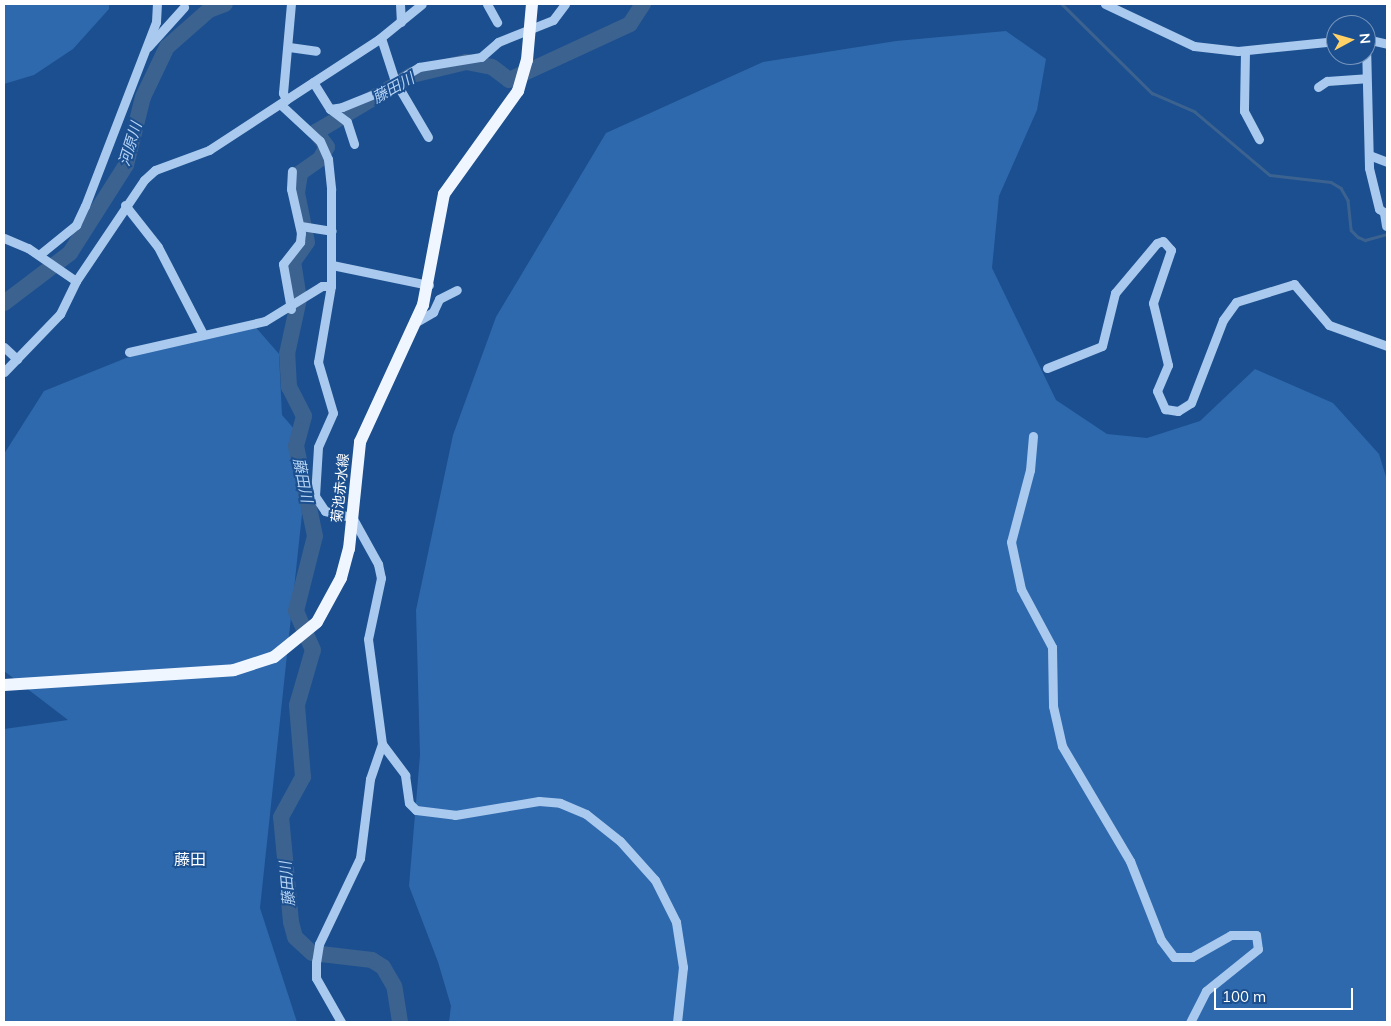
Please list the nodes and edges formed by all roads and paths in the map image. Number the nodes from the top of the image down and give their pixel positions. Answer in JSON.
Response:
{"nodes":[{"id":1,"x":157,"y":4,"type":"edge"},
{"id":2,"x":291,"y":4,"type":"edge"},
{"id":3,"x":400,"y":4,"type":"edge"},
{"id":4,"x":422,"y":4,"type":"edge"},
{"id":5,"x":487,"y":4,"type":"edge"},
{"id":6,"x":532,"y":4,"type":"edge"},
{"id":7,"x":564,"y":4,"type":"edge"},
{"id":8,"x":1105,"y":4,"type":"edge"},
{"id":9,"x":184,"y":7,"type":"dead end"},
{"id":10,"x":401,"y":22,"type":"junction"},
{"id":11,"x":497,"y":22,"type":"dead end"},
{"id":12,"x":531,"y":32,"type":"junction"},
{"id":13,"x":381,"y":38,"type":"junction"},
{"id":14,"x":1326,"y":42,"type":"edge"},
{"id":15,"x":289,"y":47,"type":"junction"},
{"id":16,"x":145,"y":48,"type":"junction"},
{"id":17,"x":316,"y":51,"type":"dead end"},
{"id":18,"x":1245,"y":51,"type":"junction"},
{"id":19,"x":1366,"y":65,"type":"edge"},
{"id":20,"x":1366,"y":78,"type":"junction"},
{"id":21,"x":395,"y":81,"type":"junction"},
{"id":22,"x":313,"y":82,"type":"junction"},
{"id":23,"x":1318,"y":87,"type":"dead end"},
{"id":24,"x":283,"y":102,"type":"junction"},
{"id":25,"x":330,"y":109,"type":"junction"},
{"id":26,"x":428,"y":137,"type":"dead end"},
{"id":27,"x":1259,"y":139,"type":"dead end"},
{"id":28,"x":354,"y":144,"type":"dead end"},
{"id":29,"x":1369,"y":155,"type":"junction"},
{"id":30,"x":1387,"y":162,"type":"edge"},
{"id":31,"x":292,"y":171,"type":"dead end"},
{"id":32,"x":125,"y":205,"type":"junction"},
{"id":33,"x":1386,"y":213,"type":"edge"},
{"id":34,"x":301,"y":226,"type":"junction"},
{"id":35,"x":1386,"y":226,"type":"dead end"},
{"id":36,"x":332,"y":231,"type":"junction"},
{"id":37,"x":4,"y":238,"type":"edge"},
{"id":38,"x":39,"y":255,"type":"junction"},
{"id":39,"x":332,"y":265,"type":"junction"},
{"id":40,"x":76,"y":281,"type":"junction"},
{"id":41,"x":429,"y":285,"type":"junction"},
{"id":42,"x":331,"y":286,"type":"junction"},
{"id":43,"x":457,"y":290,"type":"dead end"},
{"id":44,"x":291,"y":308,"type":"junction"},
{"id":45,"x":416,"y":322,"type":"junction"},
{"id":46,"x":203,"y":334,"type":"junction"},
{"id":47,"x":1387,"y":346,"type":"edge"},
{"id":48,"x":4,"y":347,"type":"edge"},
{"id":49,"x":129,"y":352,"type":"dead end"},
{"id":50,"x":17,"y":359,"type":"junction"},
{"id":51,"x":1047,"y":368,"type":"dead end"},
{"id":52,"x":4,"y":372,"type":"edge"},
{"id":53,"x":1033,"y":436,"type":"dead end"},
{"id":54,"x":352,"y":517,"type":"junction"},
{"id":55,"x":4,"y":685,"type":"edge"},
{"id":56,"x":382,"y":744,"type":"junction"},
{"id":57,"x":340,"y":1022,"type":"edge"},
{"id":58,"x":677,"y":1022,"type":"edge"},
{"id":59,"x":1190,"y":1022,"type":"edge"}],
"edges":[{"from":1,"to":16,"type":"street"},
{"from":2,"to":15,"type":"street"},
{"from":3,"to":10,"type":"street"},
{"from":4,"to":10,"type":"street"},
{"from":5,"to":11,"type":"street"},
{"from":6,"to":12,"type":"main road","name":"菊池赤水線"},
{"from":7,"to":12,"type":"street"},
{"from":8,"to":18,"type":"street"},
{"from":9,"to":16,"type":"street"},
{"from":10,"to":13,"type":"street"},
{"from":12,"to":21,"type":"street"},
{"from":12,"to":41,"type":"main road","name":"菊池赤水線"},
{"from":13,"to":21,"type":"street"},
{"from":13,"to":22,"type":"street"},
{"from":14,"to":18,"type":"street"},
{"from":15,"to":17,"type":"street"},
{"from":15,"to":24,"type":"street"},
{"from":16,"to":38,"type":"street"},
{"from":18,"to":27,"type":"street"},
{"from":19,"to":20,"type":"street"},
{"from":20,"to":23,"type":"street"},
{"from":20,"to":29,"type":"street"},
{"from":21,"to":25,"type":"street"},
{"from":21,"to":26,"type":"street"},
{"from":22,"to":24,"type":"street"},
{"from":22,"to":25,"type":"street"},
{"from":24,"to":32,"type":"street"},
{"from":24,"to":36,"type":"street"},
{"from":25,"to":28,"type":"street"},
{"from":29,"to":30,"type":"street"},
{"from":29,"to":33,"type":"street"},
{"from":31,"to":34,"type":"street"},
{"from":32,"to":40,"type":"street"},
{"from":32,"to":46,"type":"street"},
{"from":33,"to":35,"type":"street"},
{"from":34,"to":36,"type":"street"},
{"from":34,"to":44,"type":"street"},
{"from":36,"to":39,"type":"street"},
{"from":37,"to":38,"type":"street"},
{"from":38,"to":40,"type":"street"},
{"from":39,"to":41,"type":"street"},
{"from":39,"to":42,"type":"street"},
{"from":40,"to":50,"type":"street"},
{"from":41,"to":45,"type":"main road","name":"菊池赤水線"},
{"from":42,"to":44,"type":"street"},
{"from":42,"to":54,"type":"street"},
{"from":43,"to":45,"type":"street"},
{"from":44,"to":46,"type":"street"},
{"from":45,"to":54,"type":"main road","name":"菊池赤水線"},
{"from":46,"to":49,"type":"street"},
{"from":47,"to":51,"type":"street"},
{"from":48,"to":50,"type":"street"},
{"from":50,"to":52,"type":"street"},
{"from":53,"to":59,"type":"street"},
{"from":54,"to":55,"type":"main road","name":"菊池赤水線"},
{"from":54,"to":56,"type":"street"},
{"from":56,"to":57,"type":"street"},
{"from":56,"to":58,"type":"street"}]}
